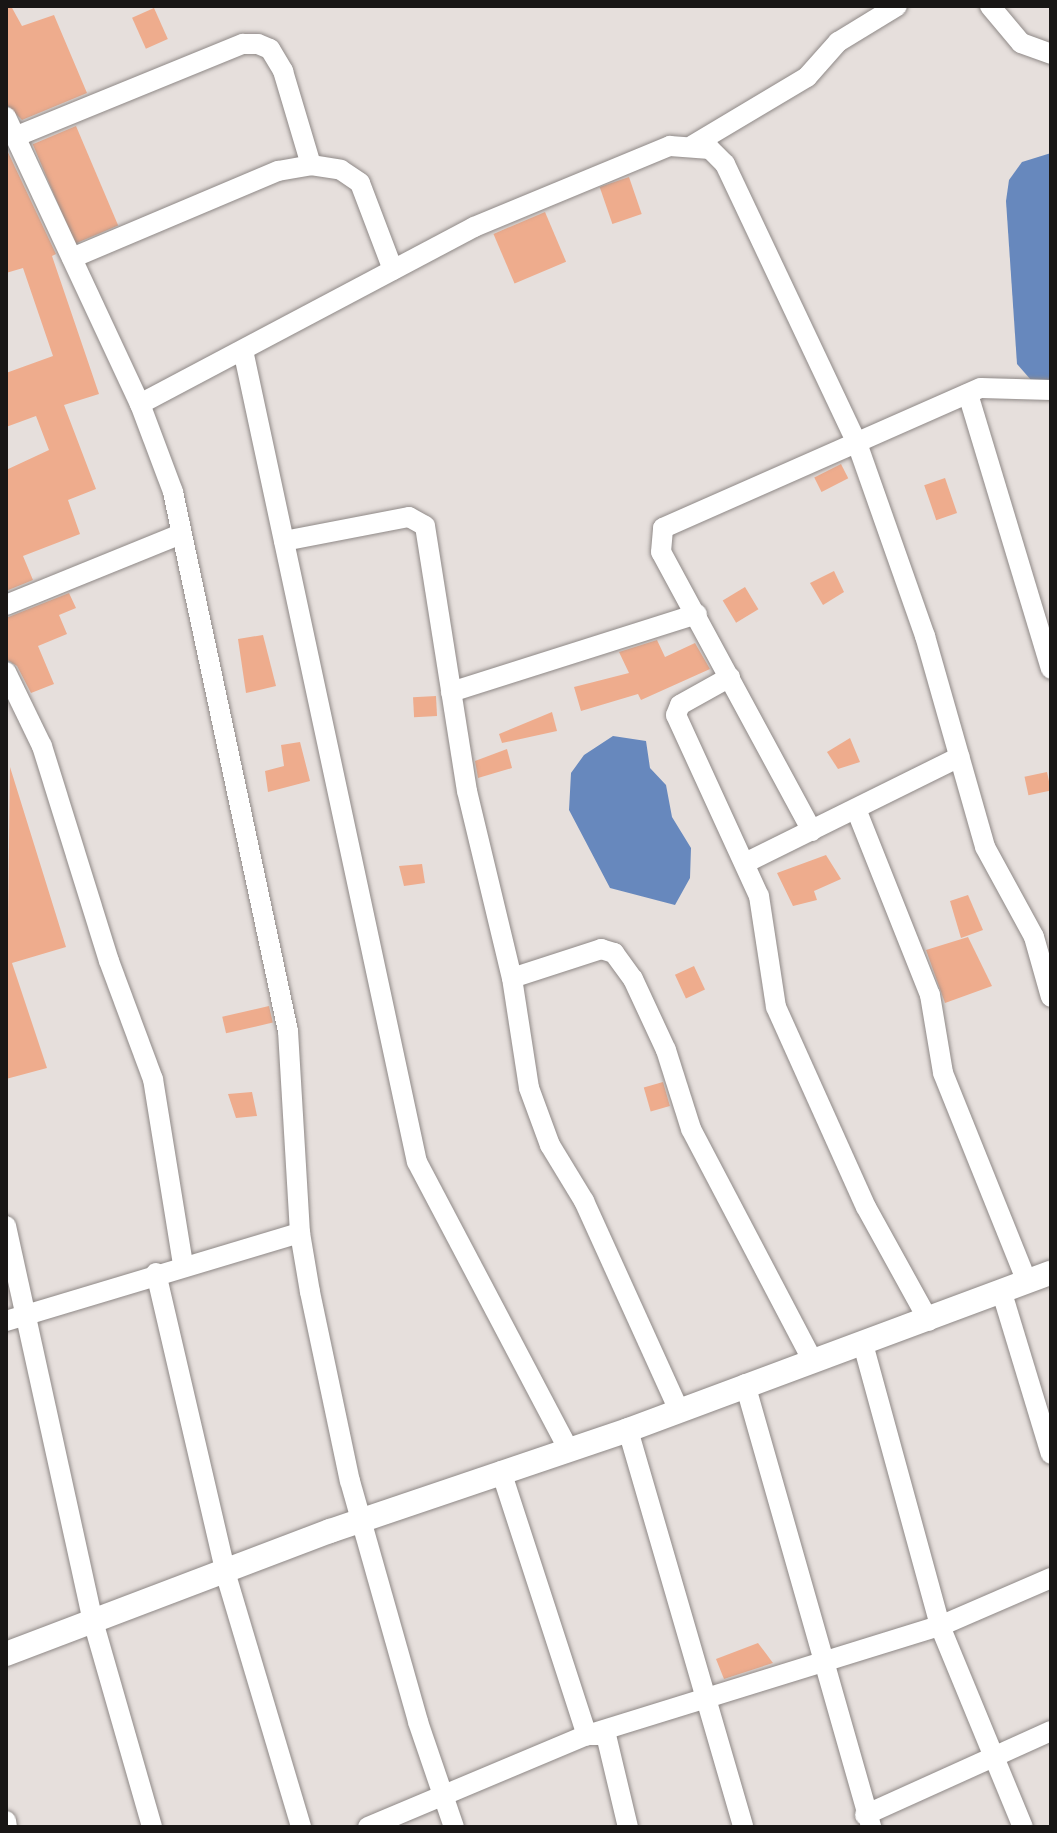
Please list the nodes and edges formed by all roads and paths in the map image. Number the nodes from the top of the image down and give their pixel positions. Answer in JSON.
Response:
{"nodes":[{"id":1,"x":897,"y":6,"type":"edge"},
{"id":2,"x":990,"y":6,"type":"edge"},
{"id":3,"x":1051,"y":54,"type":"edge"},
{"id":4,"x":6,"y":117,"type":"edge"},
{"id":5,"x":17,"y":136,"type":"junction"},
{"id":6,"x":693,"y":145,"type":"junction"},
{"id":7,"x":311,"y":165,"type":"junction"},
{"id":8,"x":72,"y":258,"type":"junction"},
{"id":9,"x":393,"y":270,"type":"junction"},
{"id":10,"x":243,"y":350,"type":"junction"},
{"id":11,"x":1051,"y":390,"type":"edge"},
{"id":12,"x":968,"y":394,"type":"junction"},
{"id":13,"x":140,"y":404,"type":"junction"},
{"id":14,"x":857,"y":443,"type":"junction"},
{"id":15,"x":181,"y":534,"type":"junction"},
{"id":16,"x":284,"y":541,"type":"junction"},
{"id":17,"x":6,"y":605,"type":"edge"},
{"id":18,"x":697,"y":614,"type":"junction"},
{"id":19,"x":1051,"y":669,"type":"edge"},
{"id":20,"x":6,"y":672,"type":"edge"},
{"id":21,"x":730,"y":677,"type":"junction"},
{"id":22,"x":451,"y":692,"type":"junction"},
{"id":23,"x":959,"y":757,"type":"junction"},
{"id":24,"x":856,"y":809,"type":"junction"},
{"id":25,"x":812,"y":831,"type":"junction"},
{"id":26,"x":747,"y":862,"type":"junction"},
{"id":27,"x":512,"y":978,"type":"junction"},
{"id":28,"x":1051,"y":997,"type":"edge"},
{"id":29,"x":6,"y":1226,"type":"edge"},
{"id":30,"x":300,"y":1233,"type":"junction"},
{"id":31,"x":183,"y":1264,"type":"junction"},
{"id":32,"x":156,"y":1273,"type":"junction"},
{"id":33,"x":1051,"y":1273,"type":"edge"},
{"id":34,"x":1027,"y":1282,"type":"junction"},
{"id":35,"x":1002,"y":1293,"type":"junction"},
{"id":36,"x":16,"y":1319,"type":"edge"},
{"id":37,"x":929,"y":1321,"type":"junction"},
{"id":38,"x":863,"y":1344,"type":"junction"},
{"id":39,"x":811,"y":1358,"type":"junction"},
{"id":40,"x":745,"y":1384,"type":"junction"},
{"id":41,"x":678,"y":1408,"type":"junction"},
{"id":42,"x":628,"y":1430,"type":"junction"},
{"id":43,"x":568,"y":1448,"type":"junction"},
{"id":44,"x":1051,"y":1454,"type":"edge"},
{"id":45,"x":501,"y":1471,"type":"junction"},
{"id":46,"x":362,"y":1521,"type":"junction"},
{"id":47,"x":226,"y":1575,"type":"junction"},
{"id":48,"x":1051,"y":1578,"type":"edge"},
{"id":49,"x":93,"y":1621,"type":"junction"},
{"id":50,"x":940,"y":1626,"type":"junction"},
{"id":51,"x":6,"y":1654,"type":"edge"},
{"id":52,"x":826,"y":1662,"type":"junction"},
{"id":53,"x":704,"y":1702,"type":"junction"},
{"id":54,"x":1051,"y":1731,"type":"edge"},
{"id":55,"x":587,"y":1735,"type":"junction"},
{"id":56,"x":995,"y":1757,"type":"junction"},
{"id":57,"x":442,"y":1797,"type":"junction"},
{"id":58,"x":868,"y":1821,"type":"edge"},
{"id":59,"x":152,"y":1827,"type":"edge"},
{"id":60,"x":301,"y":1827,"type":"edge"},
{"id":61,"x":368,"y":1827,"type":"edge"},
{"id":62,"x":454,"y":1827,"type":"edge"},
{"id":63,"x":628,"y":1827,"type":"edge"},
{"id":64,"x":743,"y":1827,"type":"edge"},
{"id":65,"x":1023,"y":1827,"type":"edge"}],
"edges":[{"from":1,"to":6,"type":"street"},
{"from":2,"to":3,"type":"street"},
{"from":4,"to":5,"type":"street"},
{"from":5,"to":7,"type":"street"},
{"from":5,"to":8,"type":"street"},
{"from":6,"to":9,"type":"street"},
{"from":6,"to":14,"type":"street"},
{"from":7,"to":8,"type":"street"},
{"from":7,"to":9,"type":"street"},
{"from":8,"to":13,"type":"street"},
{"from":9,"to":10,"type":"street"},
{"from":10,"to":13,"type":"street"},
{"from":10,"to":16,"type":"street"},
{"from":11,"to":12,"type":"street"},
{"from":12,"to":14,"type":"street"},
{"from":12,"to":19,"type":"street"},
{"from":13,"to":15,"type":"street"},
{"from":14,"to":18,"type":"street"},
{"from":14,"to":23,"type":"street"},
{"from":15,"to":17,"type":"street"},
{"from":15,"to":30,"type":"street"},
{"from":16,"to":22,"type":"street"},
{"from":16,"to":43,"type":"street"},
{"from":18,"to":21,"type":"street"},
{"from":18,"to":22,"type":"street"},
{"from":20,"to":31,"type":"street"},
{"from":21,"to":25,"type":"street"},
{"from":21,"to":26,"type":"street"},
{"from":22,"to":27,"type":"street"},
{"from":23,"to":24,"type":"street"},
{"from":23,"to":28,"type":"street"},
{"from":24,"to":25,"type":"street"},
{"from":24,"to":34,"type":"street"},
{"from":25,"to":26,"type":"street"},
{"from":26,"to":37,"type":"street"},
{"from":27,"to":39,"type":"street"},
{"from":27,"to":41,"type":"street"},
{"from":29,"to":36,"type":"street"},
{"from":30,"to":31,"type":"street"},
{"from":30,"to":46,"type":"street"},
{"from":31,"to":32,"type":"street"},
{"from":32,"to":36,"type":"street"},
{"from":32,"to":47,"type":"street"},
{"from":33,"to":34,"type":"street"},
{"from":34,"to":35,"type":"street"},
{"from":35,"to":37,"type":"street"},
{"from":35,"to":44,"type":"street"},
{"from":36,"to":49,"type":"street"},
{"from":37,"to":38,"type":"street"},
{"from":38,"to":39,"type":"street"},
{"from":38,"to":50,"type":"street"},
{"from":39,"to":40,"type":"street"},
{"from":40,"to":41,"type":"street"},
{"from":40,"to":52,"type":"street"},
{"from":41,"to":42,"type":"street"},
{"from":42,"to":43,"type":"street"},
{"from":42,"to":53,"type":"street"},
{"from":43,"to":45,"type":"street"},
{"from":45,"to":46,"type":"street"},
{"from":45,"to":55,"type":"street"},
{"from":46,"to":47,"type":"street"},
{"from":46,"to":57,"type":"street"},
{"from":47,"to":49,"type":"street"},
{"from":47,"to":60,"type":"street"},
{"from":48,"to":50,"type":"street"},
{"from":49,"to":51,"type":"street"},
{"from":49,"to":59,"type":"street"},
{"from":50,"to":52,"type":"street"},
{"from":50,"to":56,"type":"street"},
{"from":52,"to":53,"type":"street"},
{"from":52,"to":58,"type":"street"},
{"from":53,"to":55,"type":"street"},
{"from":53,"to":64,"type":"street"},
{"from":54,"to":56,"type":"street"},
{"from":55,"to":57,"type":"street"},
{"from":55,"to":63,"type":"street"},
{"from":56,"to":58,"type":"street"},
{"from":56,"to":65,"type":"street"},
{"from":57,"to":61,"type":"street"},
{"from":57,"to":62,"type":"street"}]}
